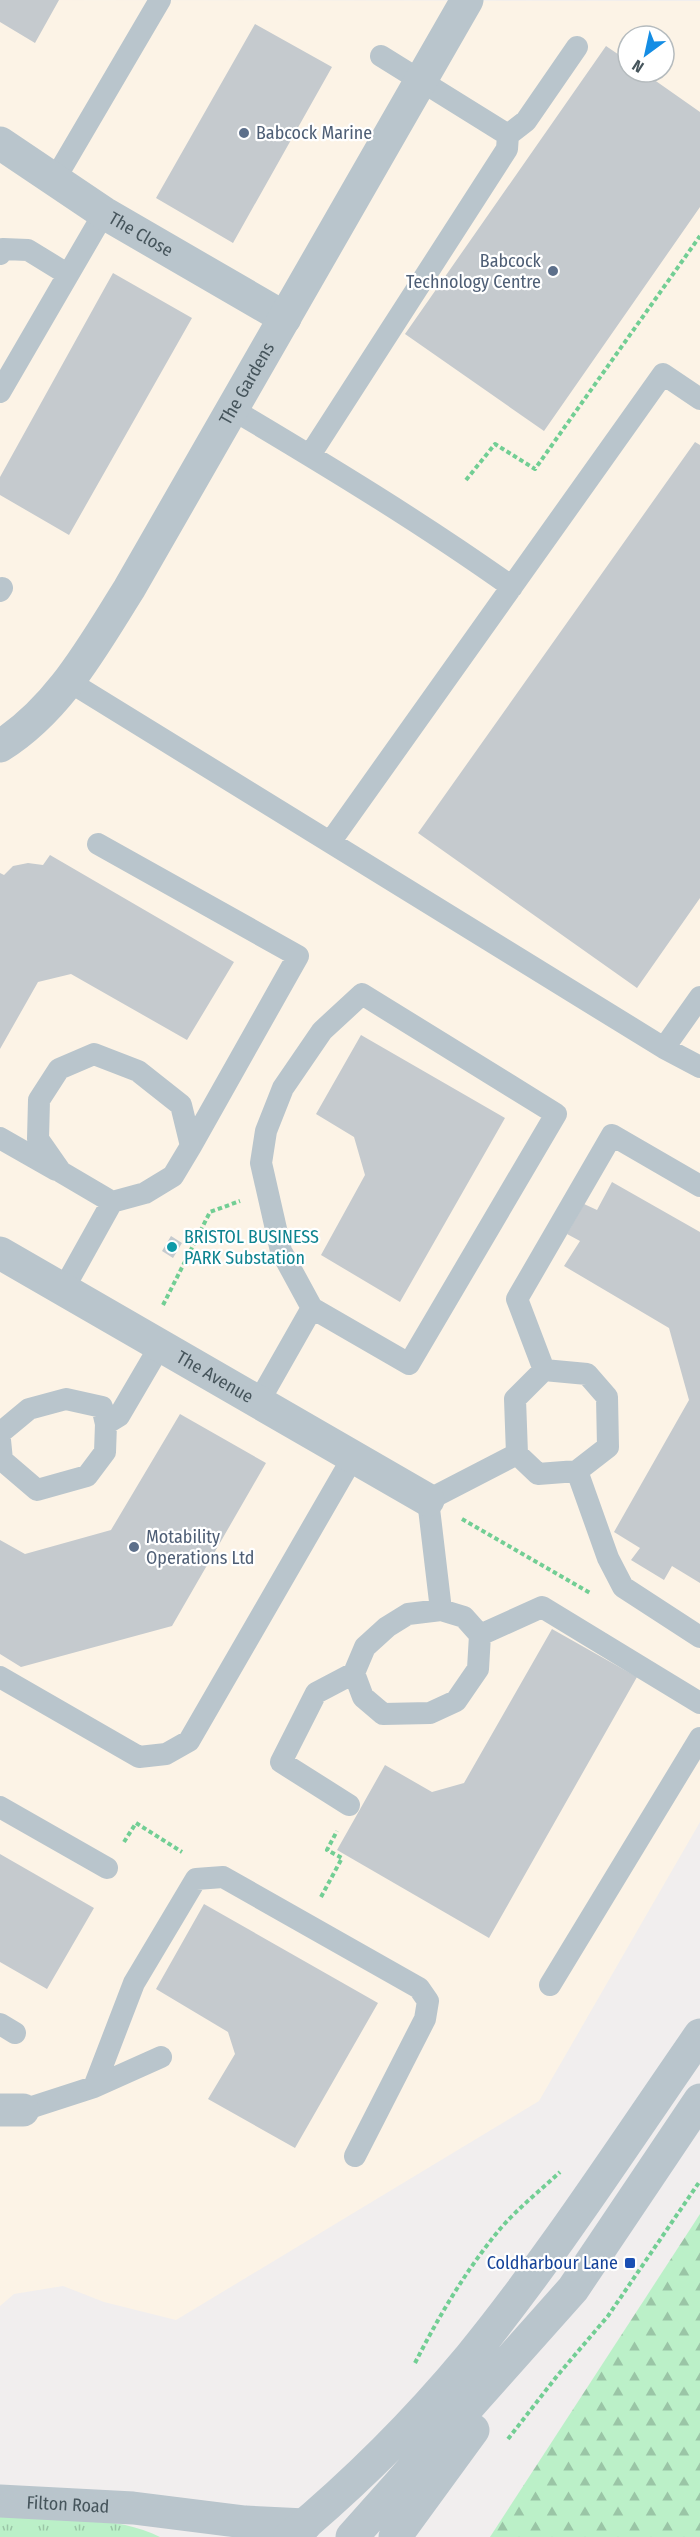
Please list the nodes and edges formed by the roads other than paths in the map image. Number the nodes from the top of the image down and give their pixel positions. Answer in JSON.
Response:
{"nodes":[{"id":1,"x":160,"y":0,"type":"edge"},
{"id":2,"x":467,"y":0,"type":"edge"},
{"id":3,"x":577,"y":47,"type":"dead end"},
{"id":4,"x":381,"y":56,"type":"dead end"},
{"id":5,"x":420,"y":81,"type":"junction"},
{"id":6,"x":508,"y":135,"type":"junction"},
{"id":7,"x":0,"y":143,"type":"edge"},
{"id":8,"x":55,"y":179,"type":"junction"},
{"id":9,"x":104,"y":213,"type":"junction"},
{"id":10,"x":0,"y":254,"type":"edge"},
{"id":11,"x":67,"y":274,"type":"junction"},
{"id":12,"x":285,"y":318,"type":"junction"},
{"id":13,"x":0,"y":392,"type":"edge"},
{"id":14,"x":700,"y":399,"type":"edge"},
{"id":15,"x":232,"y":409,"type":"junction"},
{"id":16,"x":310,"y":455,"type":"junction"},
{"id":17,"x":512,"y":587,"type":"junction"},
{"id":18,"x":70,"y":682,"type":"junction"},
{"id":19,"x":0,"y":746,"type":"edge"},
{"id":20,"x":331,"y":841,"type":"junction"},
{"id":21,"x":98,"y":844,"type":"dead end"},
{"id":22,"x":700,"y":997,"type":"edge"},
{"id":23,"x":664,"y":1048,"type":"junction"},
{"id":24,"x":700,"y":1067,"type":"edge"},
{"id":25,"x":0,"y":1138,"type":"edge"},
{"id":26,"x":191,"y":1146,"type":"junction"},
{"id":27,"x":61,"y":1172,"type":"junction"},
{"id":28,"x":700,"y":1186,"type":"edge"},
{"id":29,"x":112,"y":1202,"type":"junction"},
{"id":30,"x":0,"y":1253,"type":"edge"},
{"id":31,"x":63,"y":1290,"type":"junction"},
{"id":32,"x":312,"y":1308,"type":"junction"},
{"id":33,"x":153,"y":1342,"type":"junction"},
{"id":34,"x":544,"y":1370,"type":"junction"},
{"id":35,"x":258,"y":1403,"type":"junction"},
{"id":36,"x":106,"y":1424,"type":"junction"},
{"id":37,"x":0,"y":1433,"type":"edge"},
{"id":38,"x":1,"y":1453,"type":"edge"},
{"id":39,"x":517,"y":1454,"type":"junction"},
{"id":40,"x":353,"y":1457,"type":"junction"},
{"id":41,"x":577,"y":1471,"type":"junction"},
{"id":42,"x":428,"y":1500,"type":"junction"},
{"id":43,"x":441,"y":1610,"type":"junction"},
{"id":44,"x":480,"y":1635,"type":"junction"},
{"id":45,"x":700,"y":1636,"type":"edge"},
{"id":46,"x":354,"y":1673,"type":"junction"},
{"id":47,"x":0,"y":1677,"type":"edge"},
{"id":48,"x":700,"y":1703,"type":"edge"},
{"id":49,"x":700,"y":1738,"type":"edge"},
{"id":50,"x":350,"y":1805,"type":"dead end"},
{"id":51,"x":0,"y":1807,"type":"edge"},
{"id":52,"x":107,"y":1868,"type":"road end"},
{"id":53,"x":550,"y":1985,"type":"dead end"},
{"id":54,"x":700,"y":2035,"type":"edge"},
{"id":55,"x":161,"y":2057,"type":"dead end"},
{"id":56,"x":94,"y":2086,"type":"junction"},
{"id":57,"x":700,"y":2100,"type":"edge"},
{"id":58,"x":11,"y":2110,"type":"edge"},
{"id":59,"x":355,"y":2156,"type":"dead end"},
{"id":60,"x":573,"y":2289,"type":"junction"},
{"id":61,"x":0,"y":2501,"type":"edge"},
{"id":62,"x":133,"y":2508,"type":"junction"},
{"id":63,"x":298,"y":2531,"type":"edge"},
{"id":64,"x":190,"y":2537,"type":"edge"},
{"id":65,"x":352,"y":2537,"type":"edge"},
{"id":66,"x":395,"y":2537,"type":"edge"}],
"edges":[{"from":1,"to":8,"type":"lane"},
{"from":2,"to":5,"type":"street","name":"The Gardens"},
{"from":3,"to":6,"type":"lane"},
{"from":4,"to":5,"type":"lane"},
{"from":5,"to":6,"type":"lane"},
{"from":5,"to":12,"type":"street","name":"The Gardens"},
{"from":6,"to":16,"type":"lane"},
{"from":7,"to":8,"type":"street","name":"The Close"},
{"from":8,"to":9,"type":"street","name":"The Close"},
{"from":9,"to":11,"type":"lane"},
{"from":9,"to":12,"type":"street","name":"The Close"},
{"from":10,"to":11,"type":"lane"},
{"from":11,"to":13,"type":"lane"},
{"from":12,"to":15,"type":"street","name":"The Gardens"},
{"from":14,"to":17,"type":"lane"},
{"from":15,"to":16,"type":"lane"},
{"from":15,"to":18,"type":"street","name":"The Gardens"},
{"from":16,"to":17,"type":"lane"},
{"from":17,"to":20,"type":"lane"},
{"from":18,"to":19,"type":"street","name":"The Gardens"},
{"from":18,"to":20,"type":"lane"},
{"from":20,"to":23,"type":"lane"},
{"from":21,"to":26,"type":"lane"},
{"from":22,"to":23,"type":"lane"},
{"from":23,"to":24,"type":"lane"},
{"from":25,"to":27,"type":"lane"},
{"from":26,"to":27,"type":"lane"},
{"from":26,"to":29,"type":"lane"},
{"from":27,"to":29,"type":"lane"},
{"from":28,"to":34,"type":"lane"},
{"from":29,"to":31,"type":"lane"},
{"from":30,"to":31,"type":"street","name":"The Avenue"},
{"from":31,"to":33,"type":"street","name":"The Avenue"},
{"from":32,"to":32,"type":"lane"},
{"from":32,"to":35,"type":"lane"},
{"from":33,"to":35,"type":"street","name":"The Avenue"},
{"from":33,"to":36,"type":"lane"},
{"from":34,"to":39,"type":"lane"},
{"from":34,"to":41,"type":"lane"},
{"from":35,"to":40,"type":"street","name":"The Avenue"},
{"from":36,"to":37,"type":"lane"},
{"from":36,"to":38,"type":"lane"},
{"from":39,"to":41,"type":"lane"},
{"from":39,"to":42,"type":"lane"},
{"from":40,"to":42,"type":"street","name":"The Avenue"},
{"from":40,"to":47,"type":"lane"},
{"from":41,"to":45,"type":"lane"},
{"from":42,"to":43,"type":"lane"},
{"from":43,"to":44,"type":"lane"},
{"from":43,"to":46,"type":"lane"},
{"from":44,"to":46,"type":"lane"},
{"from":44,"to":48,"type":"lane"},
{"from":46,"to":50,"type":"lane"},
{"from":49,"to":53,"type":"lane"},
{"from":51,"to":52,"type":"lane"},
{"from":54,"to":63,"type":"street"},
{"from":55,"to":56,"type":"lane"},
{"from":56,"to":58,"type":"lane"},
{"from":56,"to":59,"type":"lane"},
{"from":57,"to":60,"type":"street"},
{"from":60,"to":65,"type":"street"},
{"from":60,"to":66,"type":"street"},
{"from":61,"to":62,"type":"street","name":"Filton Road"},
{"from":62,"to":63,"type":"street","name":"Filton Road"},
{"from":62,"to":64,"type":"street","name":"Filton Road"}]}
